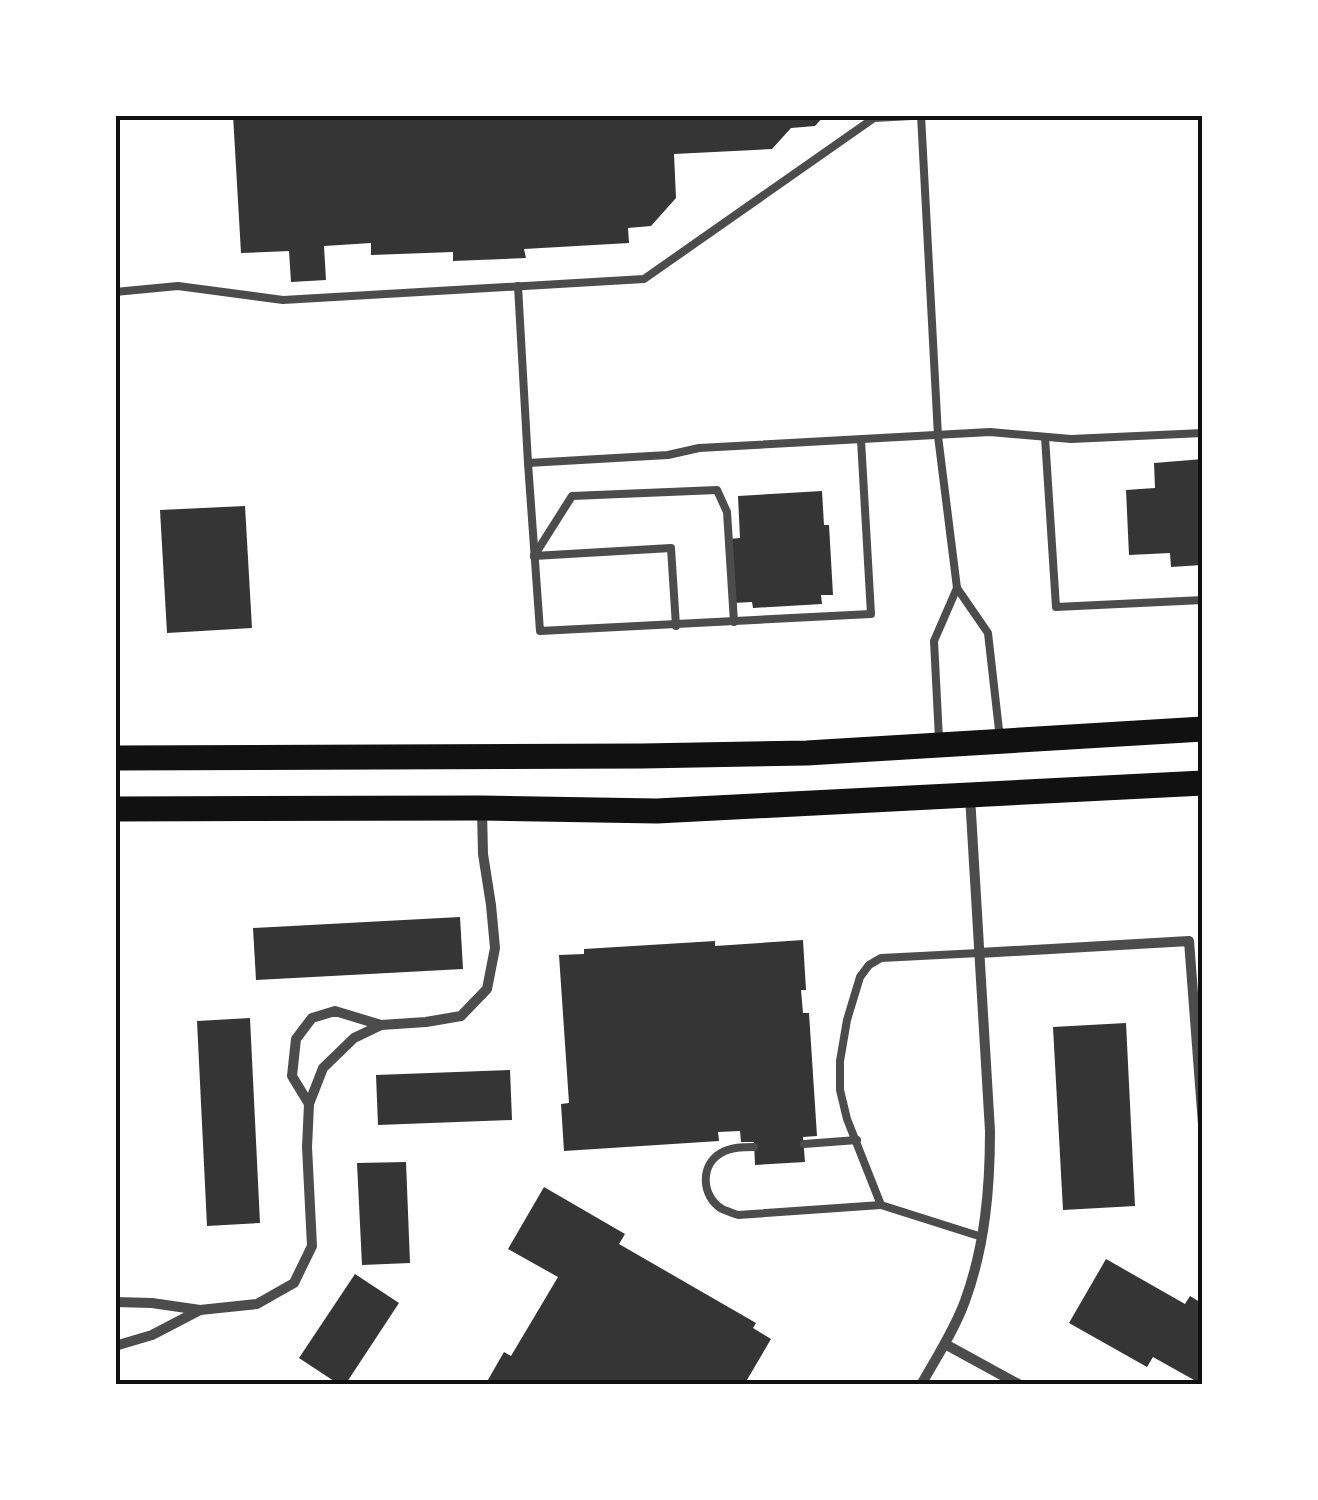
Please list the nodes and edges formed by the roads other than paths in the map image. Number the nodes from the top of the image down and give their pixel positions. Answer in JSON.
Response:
{"nodes":[{"id":1,"x":930,"y":115,"type":"edge"},
{"id":2,"x":921,"y":116,"type":"edge"},
{"id":3,"x":518,"y":286,"type":"junction"},
{"id":4,"x":115,"y":292,"type":"edge"},
{"id":5,"x":1203,"y":433,"type":"edge"},
{"id":6,"x":938,"y":436,"type":"junction"},
{"id":7,"x":1045,"y":437,"type":"junction"},
{"id":8,"x":862,"y":440,"type":"junction"},
{"id":9,"x":528,"y":463,"type":"junction"},
{"id":10,"x":534,"y":556,"type":"junction"},
{"id":11,"x":957,"y":588,"type":"junction"},
{"id":12,"x":1203,"y":600,"type":"edge"},
{"id":13,"x":734,"y":622,"type":"junction"},
{"id":14,"x":676,"y":626,"type":"junction"},
{"id":15,"x":1203,"y":729,"type":"edge"},
{"id":16,"x":1000,"y":742,"type":"junction"},
{"id":17,"x":940,"y":745,"type":"junction"},
{"id":18,"x":115,"y":758,"type":"edge"},
{"id":19,"x":1203,"y":783,"type":"edge"},
{"id":20,"x":970,"y":796,"type":"junction"},
{"id":21,"x":482,"y":808,"type":"junction"},
{"id":22,"x":115,"y":809,"type":"edge"},
{"id":23,"x":979,"y":953,"type":"junction"},
{"id":24,"x":380,"y":1025,"type":"junction"},
{"id":25,"x":309,"y":1104,"type":"junction"},
{"id":26,"x":1203,"y":1124,"type":"edge"},
{"id":27,"x":857,"y":1140,"type":"junction"},
{"id":28,"x":804,"y":1144,"type":"dead end"},
{"id":29,"x":754,"y":1147,"type":"dead end"},
{"id":30,"x":881,"y":1205,"type":"junction"},
{"id":31,"x":982,"y":1237,"type":"junction"},
{"id":32,"x":115,"y":1302,"type":"edge"},
{"id":33,"x":200,"y":1310,"type":"junction"},
{"id":34,"x":945,"y":1344,"type":"junction"},
{"id":35,"x":115,"y":1346,"type":"edge"},
{"id":36,"x":921,"y":1385,"type":"edge"},
{"id":37,"x":1020,"y":1385,"type":"edge"}],
"edges":[{"from":1,"to":2,"type":"lane"},
{"from":2,"to":3,"type":"lane"},
{"from":2,"to":6,"type":"lane"},
{"from":3,"to":4,"type":"lane"},
{"from":3,"to":9,"type":"lane"},
{"from":5,"to":7,"type":"lane"},
{"from":6,"to":7,"type":"lane"},
{"from":6,"to":8,"type":"lane"},
{"from":6,"to":11,"type":"lane"},
{"from":7,"to":12,"type":"lane"},
{"from":8,"to":9,"type":"lane"},
{"from":8,"to":13,"type":"lane"},
{"from":9,"to":10,"type":"lane"},
{"from":10,"to":13,"type":"lane"},
{"from":10,"to":14,"type":"lane"},
{"from":10,"to":14,"type":"lane"},
{"from":11,"to":16,"type":"lane"},
{"from":11,"to":17,"type":"lane"},
{"from":13,"to":14,"type":"lane"},
{"from":15,"to":16,"type":"main road"},
{"from":16,"to":17,"type":"main road"},
{"from":17,"to":18,"type":"main road"},
{"from":19,"to":20,"type":"main road"},
{"from":20,"to":21,"type":"main road"},
{"from":20,"to":23,"type":"street"},
{"from":21,"to":22,"type":"main road"},
{"from":21,"to":24,"type":"street"},
{"from":23,"to":26,"type":"street"},
{"from":23,"to":27,"type":"lane"},
{"from":23,"to":31,"type":"street"},
{"from":24,"to":25,"type":"street"},
{"from":24,"to":25,"type":"street"},
{"from":25,"to":33,"type":"street"},
{"from":27,"to":28,"type":"lane"},
{"from":27,"to":30,"type":"lane"},
{"from":29,"to":30,"type":"lane"},
{"from":30,"to":31,"type":"lane"},
{"from":31,"to":34,"type":"street"},
{"from":32,"to":33,"type":"street"},
{"from":33,"to":35,"type":"street"},
{"from":34,"to":36,"type":"street"},
{"from":34,"to":37,"type":"street"}]}
